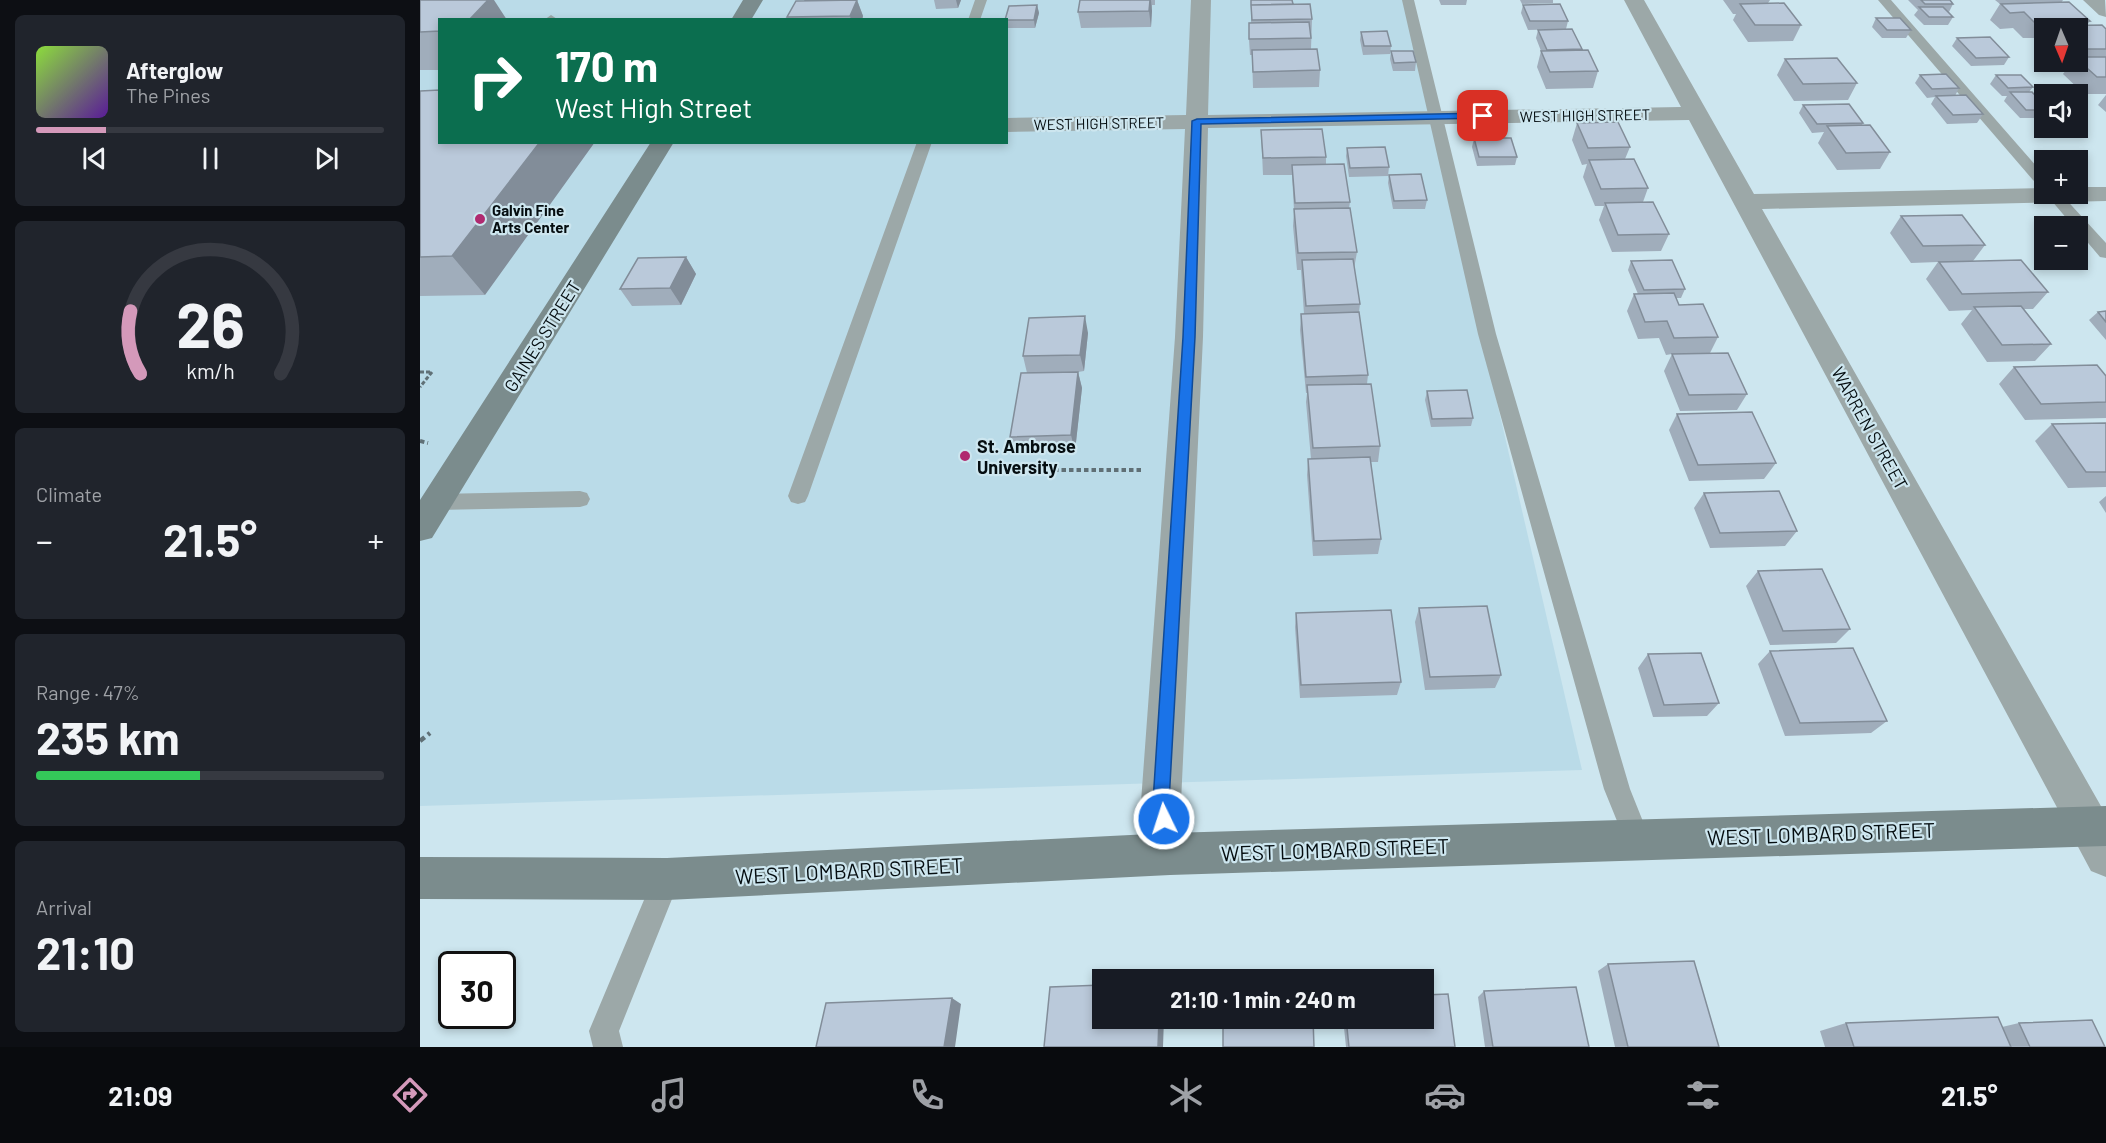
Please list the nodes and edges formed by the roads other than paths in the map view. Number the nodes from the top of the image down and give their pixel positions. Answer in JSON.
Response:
{"nodes":[{"id":1,"x":753,"y":0,"type":"edge"},
{"id":2,"x":981,"y":0,"type":"edge"},
{"id":3,"x":1201,"y":0,"type":"edge"},
{"id":4,"x":1408,"y":0,"type":"edge"},
{"id":5,"x":1634,"y":0,"type":"edge"},
{"id":6,"x":1884,"y":0,"type":"edge"},
{"id":7,"x":2093,"y":0,"type":"edge"},
{"id":8,"x":2106,"y":11,"type":"edge"},
{"id":9,"x":742,"y":18,"type":"edge"},
{"id":10,"x":975,"y":18,"type":"edge"},
{"id":11,"x":1696,"y":112,"type":"junction"},
{"id":12,"x":1436,"y":117,"type":"junction"},
{"id":13,"x":1197,"y":121,"type":"junction"},
{"id":14,"x":1008,"y":125,"type":"edge"},
{"id":15,"x":662,"y":144,"type":"edge"},
{"id":16,"x":924,"y":144,"type":"edge"},
{"id":17,"x":2034,"y":172,"type":"edge"},
{"id":18,"x":2034,"y":192,"type":"edge"},
{"id":19,"x":2088,"y":193,"type":"edge"},
{"id":20,"x":2106,"y":194,"type":"edge"},
{"id":21,"x":1745,"y":202,"type":"junction"},
{"id":22,"x":2063,"y":204,"type":"edge"},
{"id":23,"x":2106,"y":253,"type":"edge"},
{"id":24,"x":798,"y":496,"type":"dead end"},
{"id":25,"x":580,"y":500,"type":"dead end"},
{"id":26,"x":437,"y":502,"type":"junction"},
{"id":27,"x":420,"y":528,"type":"edge"},
{"id":28,"x":2100,"y":836,"type":"edge"},
{"id":29,"x":1637,"y":839,"type":"junction"},
{"id":30,"x":1170,"y":854,"type":"junction"},
{"id":31,"x":420,"y":878,"type":"edge"},
{"id":32,"x":667,"y":879,"type":"junction"},
{"id":33,"x":608,"y":1047,"type":"edge"}],
"edges":[{"from":1,"to":9,"type":"street"},
{"from":2,"to":10,"type":"lane"},
{"from":3,"to":13,"type":"street"},
{"from":4,"to":12,"type":"lane"},
{"from":5,"to":11,"type":"street","name":"WARREN STREET"},
{"from":6,"to":17,"type":"lane"},
{"from":7,"to":8,"type":"street"},
{"from":11,"to":12,"type":"street","name":"WEST HIGH STREET"},
{"from":11,"to":21,"type":"street","name":"WARREN STREET"},
{"from":12,"to":13,"type":"street","name":"WEST HIGH STREET"},
{"from":12,"to":29,"type":"lane"},
{"from":13,"to":14,"type":"street","name":"WEST HIGH STREET"},
{"from":13,"to":30,"type":"street"},
{"from":15,"to":26,"type":"street","name":"GAINES STREET"},
{"from":16,"to":24,"type":"lane"},
{"from":18,"to":21,"type":"street"},
{"from":19,"to":20,"type":"street"},
{"from":21,"to":28,"type":"street","name":"WARREN STREET"},
{"from":22,"to":23,"type":"lane"},
{"from":25,"to":26,"type":"lane"},
{"from":26,"to":27,"type":"street","name":"GAINES STREET"},
{"from":28,"to":29,"type":"street","name":"WEST LOMBARD STREET"},
{"from":29,"to":30,"type":"street","name":"WEST LOMBARD STREET"},
{"from":30,"to":32,"type":"street","name":"WEST LOMBARD STREET"},
{"from":31,"to":32,"type":"street","name":"WEST LOMBARD STREET"},
{"from":32,"to":33,"type":"lane"}]}
